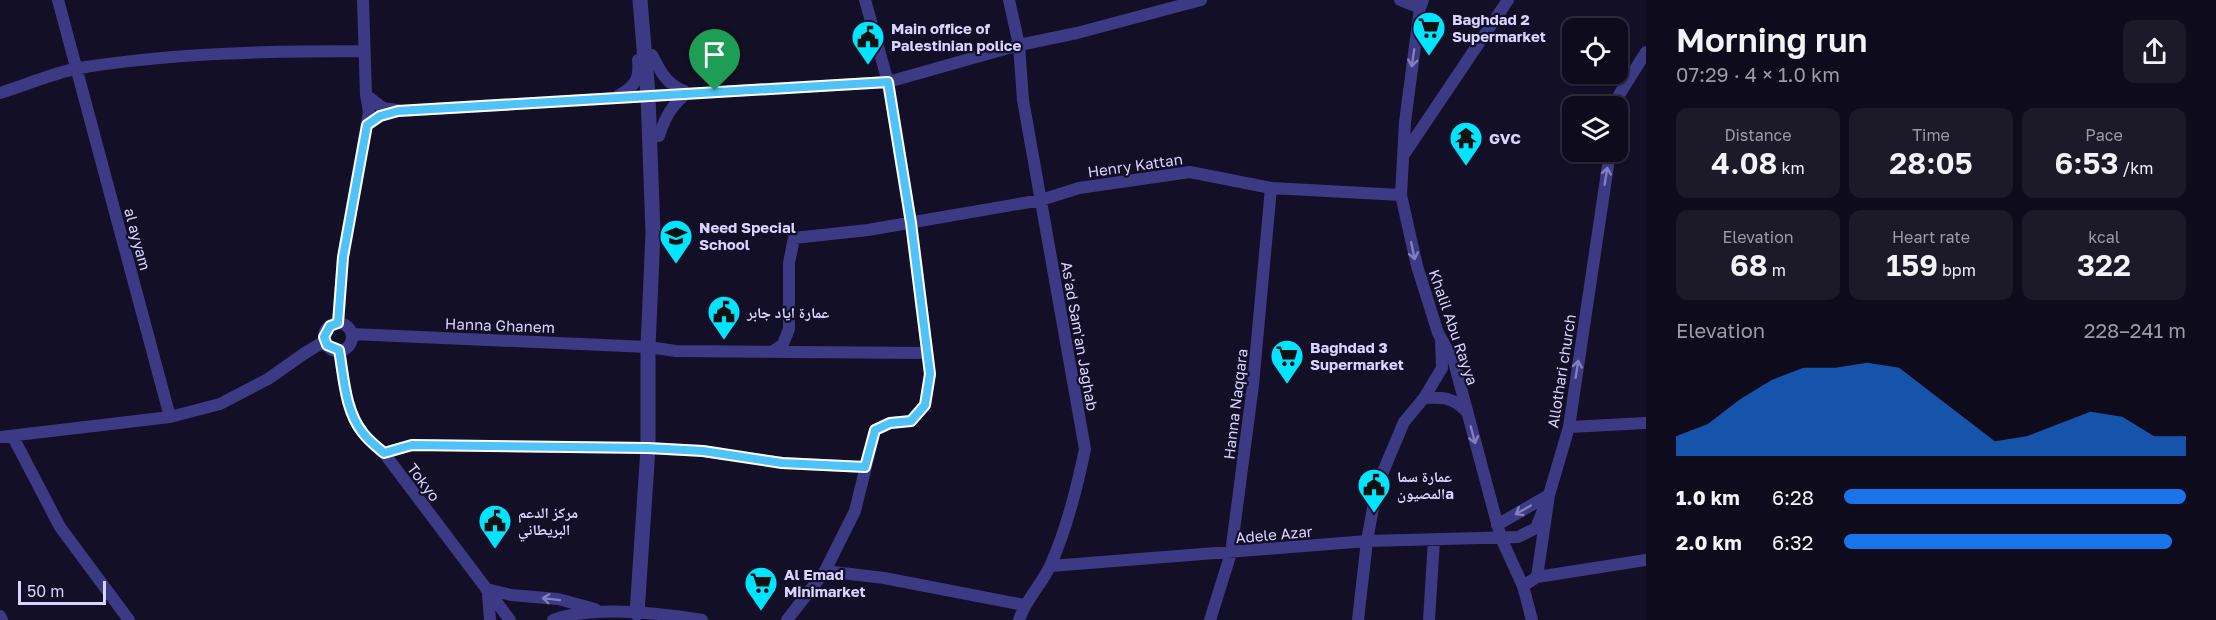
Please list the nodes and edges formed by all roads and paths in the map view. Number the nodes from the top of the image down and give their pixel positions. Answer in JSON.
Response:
{"nodes":[{"id":1,"x":58,"y":0,"type":"edge"},
{"id":2,"x":363,"y":0,"type":"edge"},
{"id":3,"x":640,"y":0,"type":"edge"},
{"id":4,"x":865,"y":0,"type":"edge"},
{"id":5,"x":1009,"y":0,"type":"edge"},
{"id":6,"x":1201,"y":0,"type":"edge"},
{"id":7,"x":1400,"y":0,"type":"edge"},
{"id":8,"x":1508,"y":0,"type":"edge"},
{"id":9,"x":1421,"y":4,"type":"edge"},
{"id":10,"x":641,"y":24,"type":"junction"},
{"id":11,"x":1019,"y":45,"type":"junction"},
{"id":12,"x":364,"y":51,"type":"junction"},
{"id":13,"x":1646,"y":52,"type":"edge"},
{"id":14,"x":652,"y":55,"type":"junction"},
{"id":15,"x":77,"y":69,"type":"junction"},
{"id":16,"x":888,"y":82,"type":"junction"},
{"id":17,"x":0,"y":93,"type":"edge"},
{"id":18,"x":688,"y":93,"type":"junction"},
{"id":19,"x":366,"y":95,"type":"junction"},
{"id":20,"x":653,"y":95,"type":"junction"},
{"id":21,"x":1619,"y":96,"type":"edge"},
{"id":22,"x":617,"y":97,"type":"junction"},
{"id":23,"x":398,"y":111,"type":"junction"},
{"id":24,"x":367,"y":125,"type":"junction"},
{"id":25,"x":659,"y":136,"type":"junction"},
{"id":26,"x":1403,"y":156,"type":"junction"},
{"id":27,"x":1609,"y":162,"type":"edge"},
{"id":28,"x":1271,"y":188,"type":"junction"},
{"id":29,"x":1401,"y":195,"type":"junction"},
{"id":30,"x":1041,"y":200,"type":"junction"},
{"id":31,"x":911,"y":223,"type":"junction"},
{"id":32,"x":653,"y":233,"type":"junction"},
{"id":33,"x":338,"y":323,"type":"junction"},
{"id":34,"x":352,"y":334,"type":"junction"},
{"id":35,"x":1441,"y":338,"type":"junction"},
{"id":36,"x":325,"y":341,"type":"junction"},
{"id":37,"x":648,"y":347,"type":"junction"},
{"id":38,"x":339,"y":350,"type":"junction"},
{"id":39,"x":772,"y":352,"type":"junction"},
{"id":40,"x":927,"y":353,"type":"junction"},
{"id":41,"x":1424,"y":398,"type":"junction"},
{"id":42,"x":1467,"y":413,"type":"junction"},
{"id":43,"x":170,"y":417,"type":"junction"},
{"id":44,"x":1646,"y":423,"type":"edge"},
{"id":45,"x":1569,"y":427,"type":"junction"},
{"id":46,"x":6,"y":437,"type":"edge"},
{"id":47,"x":648,"y":448,"type":"junction"},
{"id":48,"x":384,"y":453,"type":"junction"},
{"id":49,"x":865,"y":467,"type":"junction"},
{"id":50,"x":1549,"y":495,"type":"junction"},
{"id":51,"x":1497,"y":525,"type":"junction"},
{"id":52,"x":1501,"y":538,"type":"junction"},
{"id":53,"x":1434,"y":540,"type":"junction"},
{"id":54,"x":1366,"y":541,"type":"junction"},
{"id":55,"x":1231,"y":553,"type":"junction"},
{"id":56,"x":1646,"y":560,"type":"edge"},
{"id":57,"x":1051,"y":566,"type":"junction"},
{"id":58,"x":825,"y":571,"type":"junction"},
{"id":59,"x":1538,"y":577,"type":"junction"},
{"id":60,"x":1523,"y":586,"type":"junction"},
{"id":61,"x":486,"y":591,"type":"junction"},
{"id":62,"x":1024,"y":604,"type":"junction"},
{"id":63,"x":608,"y":613,"type":"junction"},
{"id":64,"x":638,"y":613,"type":"junction"},
{"id":65,"x":0,"y":616,"type":"edge"},
{"id":66,"x":2,"y":620,"type":"edge"},
{"id":67,"x":129,"y":620,"type":"edge"},
{"id":68,"x":490,"y":620,"type":"edge"},
{"id":69,"x":510,"y":620,"type":"edge"},
{"id":70,"x":552,"y":620,"type":"edge"},
{"id":71,"x":702,"y":620,"type":"edge"},
{"id":72,"x":787,"y":620,"type":"edge"},
{"id":73,"x":1019,"y":620,"type":"edge"},
{"id":74,"x":1210,"y":620,"type":"edge"},
{"id":75,"x":1358,"y":620,"type":"edge"},
{"id":76,"x":1430,"y":620,"type":"edge"},
{"id":77,"x":1532,"y":620,"type":"edge"}],
"edges":[{"from":1,"to":15,"type":"street","name":"al ayyam"},
{"from":2,"to":12,"type":"street"},
{"from":3,"to":10,"type":"street"},
{"from":3,"to":14,"type":"street"},
{"from":4,"to":16,"type":"street"},
{"from":5,"to":11,"type":"street","name":"As'ad Sam'an Jaghab"},
{"from":6,"to":11,"type":"street"},
{"from":7,"to":9,"type":"street"},
{"from":8,"to":26,"type":"street"},
{"from":9,"to":26,"type":"street","name":"Khalil Abu Rayya","one_way":true},
{"from":10,"to":20,"type":"street"},
{"from":10,"to":22,"type":"street"},
{"from":11,"to":16,"type":"street"},
{"from":11,"to":30,"type":"street","name":"As'ad Sam'an Jaghab"},
{"from":12,"to":15,"type":"street"},
{"from":12,"to":19,"type":"street"},
{"from":13,"to":21,"type":"street"},
{"from":14,"to":18,"type":"street"},
{"from":14,"to":20,"type":"street"},
{"from":15,"to":17,"type":"street"},
{"from":15,"to":43,"type":"street","name":"al ayyam"},
{"from":16,"to":18,"type":"street"},
{"from":16,"to":31,"type":"street"},
{"from":18,"to":20,"type":"street"},
{"from":18,"to":25,"type":"street"},
{"from":19,"to":23,"type":"street"},
{"from":19,"to":24,"type":"street"},
{"from":20,"to":22,"type":"street"},
{"from":20,"to":25,"type":"street"},
{"from":20,"to":32,"type":"street"},
{"from":22,"to":23,"type":"street"},
{"from":23,"to":24,"type":"street"},
{"from":24,"to":33,"type":"street"},
{"from":25,"to":32,"type":"street"},
{"from":26,"to":29,"type":"street","name":"Khalil Abu Rayya"},
{"from":45,"to":27,"type":"street","name":"Allothari church","one_way":true},
{"from":28,"to":29,"type":"street","name":"Henry Kattan"},
{"from":28,"to":30,"type":"street","name":"Henry Kattan"},
{"from":28,"to":55,"type":"street","name":"Hanna Naqqara"},
{"from":29,"to":35,"type":"street","name":"Khalil Abu Rayya","one_way":true},
{"from":30,"to":31,"type":"street","name":"Henry Kattan"},
{"from":30,"to":57,"type":"street","name":"As'ad Sam'an Jaghab"},
{"from":31,"to":39,"type":"street","name":"Henry Kattan"},
{"from":31,"to":40,"type":"street"},
{"from":32,"to":37,"type":"street"},
{"from":33,"to":34,"type":"street"},
{"from":33,"to":36,"type":"street"},
{"from":34,"to":37,"type":"street","name":"Hanna Ghanem"},
{"from":34,"to":38,"type":"street"},
{"from":35,"to":41,"type":"street"},
{"from":35,"to":42,"type":"street","name":"Khalil Abu Rayya"},
{"from":36,"to":38,"type":"street"},
{"from":36,"to":43,"type":"street"},
{"from":37,"to":39,"type":"street","name":"Hanna Ghanem"},
{"from":37,"to":47,"type":"street"},
{"from":38,"to":48,"type":"street","name":"Tokyo"},
{"from":39,"to":40,"type":"street","name":"Hanna Ghanem"},
{"from":40,"to":49,"type":"street"},
{"from":41,"to":42,"type":"street"},
{"from":41,"to":54,"type":"street"},
{"from":42,"to":51,"type":"street","name":"Khalil Abu Rayya","one_way":true},
{"from":43,"to":46,"type":"street"},
{"from":44,"to":45,"type":"street"},
{"from":45,"to":50,"type":"street","name":"Allothari church"},
{"from":46,"to":67,"type":"street"},
{"from":47,"to":48,"type":"street"},
{"from":47,"to":49,"type":"street"},
{"from":47,"to":64,"type":"street"},
{"from":48,"to":61,"type":"street","name":"Tokyo"},
{"from":49,"to":58,"type":"street"},
{"from":50,"to":51,"type":"street","one_way":true},
{"from":50,"to":52,"type":"street","name":"Adele Azar"},
{"from":50,"to":59,"type":"street","name":"Allothari church"},
{"from":51,"to":52,"type":"street","name":"Khalil Abu Rayya"},
{"from":52,"to":53,"type":"street","name":"Adele Azar"},
{"from":52,"to":60,"type":"street","name":"Khalil Abu Rayya"},
{"from":53,"to":54,"type":"street","name":"Adele Azar"},
{"from":53,"to":76,"type":"street"},
{"from":54,"to":55,"type":"street","name":"Adele Azar"},
{"from":54,"to":75,"type":"street"},
{"from":55,"to":57,"type":"street","name":"Adele Azar"},
{"from":55,"to":74,"type":"street","name":"Hanna Naqqara"},
{"from":56,"to":59,"type":"street"},
{"from":57,"to":62,"type":"street","name":"As'ad Sam'an Jaghab"},
{"from":58,"to":62,"type":"street"},
{"from":58,"to":72,"type":"street"},
{"from":59,"to":60,"type":"street"},
{"from":60,"to":77,"type":"street","name":"Khalil Abu Rayya"},
{"from":63,"to":61,"type":"street","one_way":true},
{"from":61,"to":68,"type":"street"},
{"from":61,"to":69,"type":"street","name":"Tokyo"},
{"from":62,"to":73,"type":"street","name":"As'ad Sam'an Jaghab"},
{"from":63,"to":64,"type":"street"},
{"from":63,"to":70,"type":"street"},
{"from":64,"to":71,"type":"street"},
{"from":65,"to":66,"type":"street"}]}
